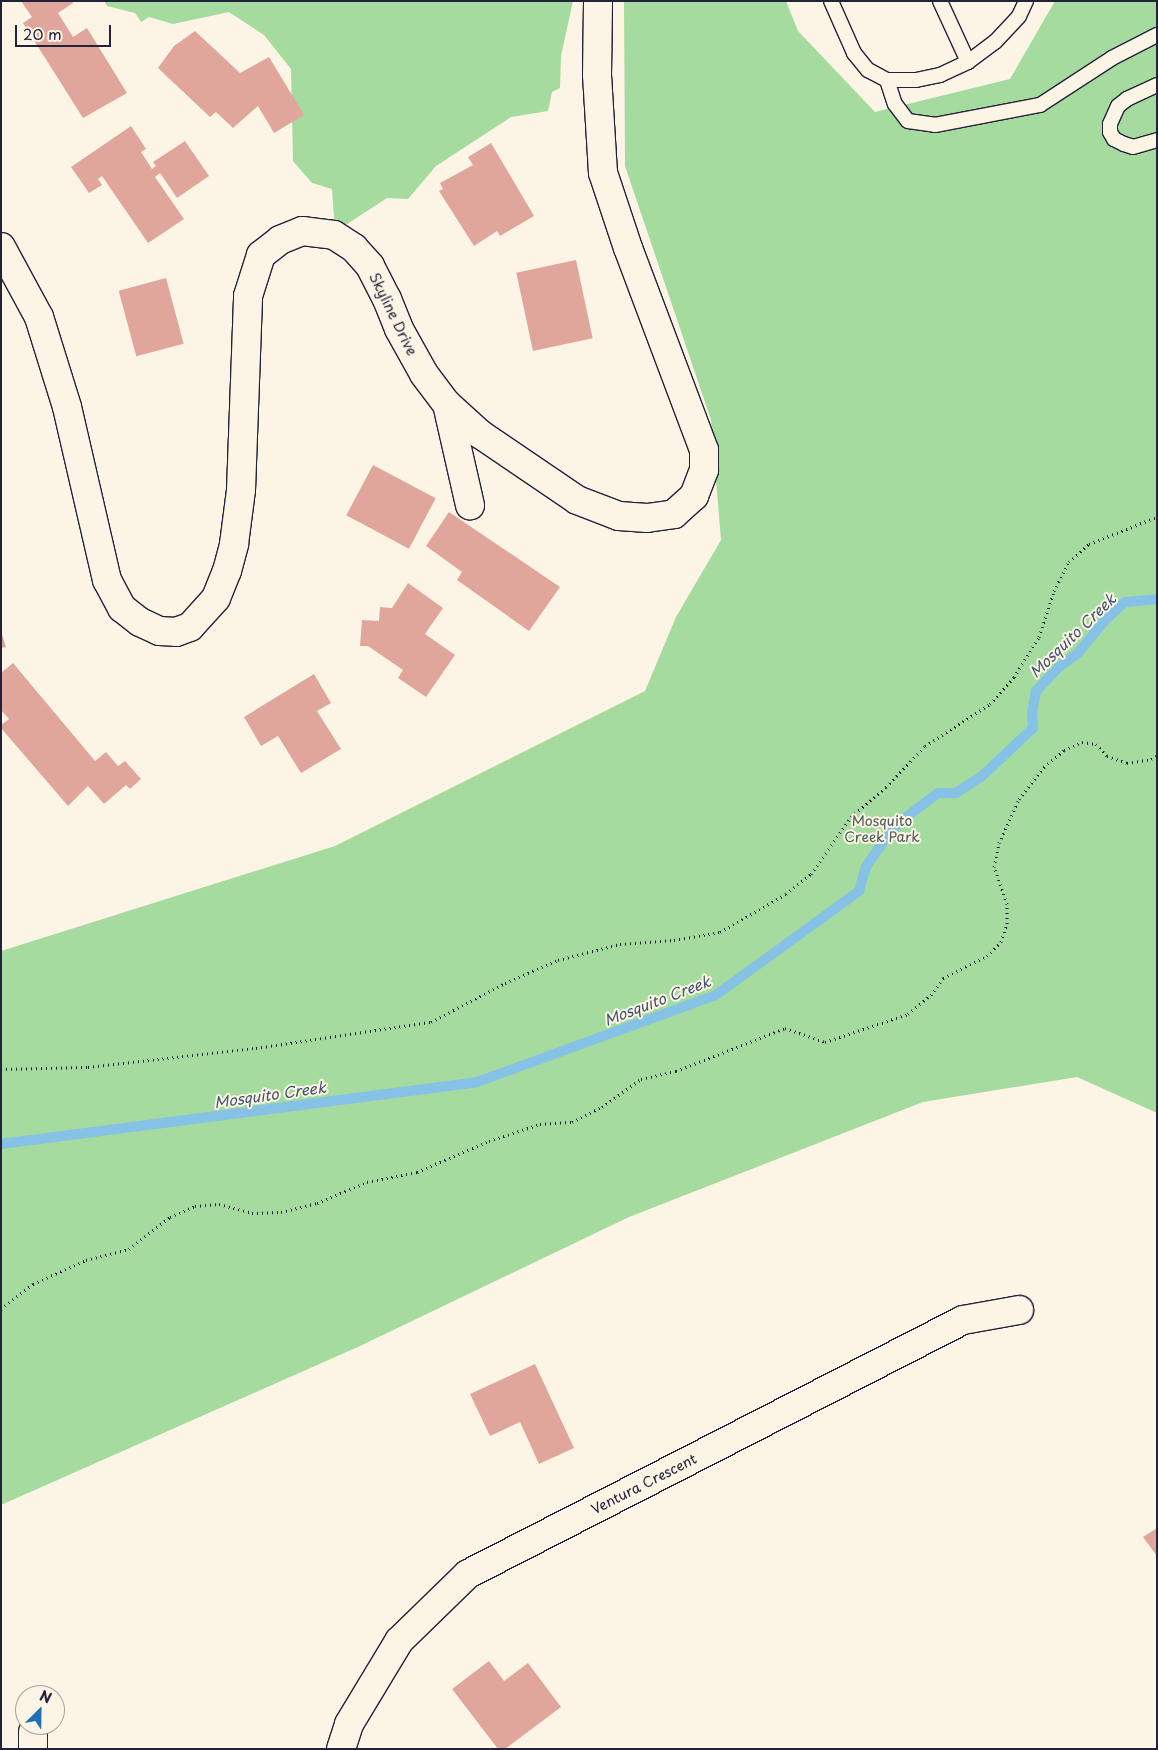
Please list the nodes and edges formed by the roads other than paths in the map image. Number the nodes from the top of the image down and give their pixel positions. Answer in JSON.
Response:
{"nodes":[{"id":1,"x":598,"y":1,"type":"edge"},
{"id":2,"x":831,"y":1,"type":"edge"},
{"id":3,"x":940,"y":1,"type":"edge"},
{"id":4,"x":1026,"y":1,"type":"edge"},
{"id":5,"x":1157,"y":35,"type":"edge"},
{"id":6,"x":968,"y":62,"type":"junction"},
{"id":7,"x":887,"y":80,"type":"junction"},
{"id":8,"x":1157,"y":85,"type":"edge"},
{"id":9,"x":1157,"y":140,"type":"edge"},
{"id":10,"x":1,"y":247,"type":"edge"},
{"id":11,"x":447,"y":404,"type":"junction"},
{"id":12,"x":470,"y":505,"type":"dead end"},
{"id":13,"x":1019,"y":1310,"type":"dead end"},
{"id":14,"x":341,"y":1749,"type":"edge"}],
"edges":[{"from":1,"to":11,"type":"street","name":"Skyline Drive"},
{"from":2,"to":7,"type":"lane"},
{"from":3,"to":6,"type":"lane"},
{"from":4,"to":6,"type":"lane"},
{"from":5,"to":7,"type":"lane"},
{"from":6,"to":7,"type":"lane"},
{"from":8,"to":9,"type":"lane"},
{"from":10,"to":11,"type":"street","name":"Skyline Drive"},
{"from":11,"to":12,"type":"street"},
{"from":13,"to":14,"type":"street","name":"Ventura Crescent"}]}
